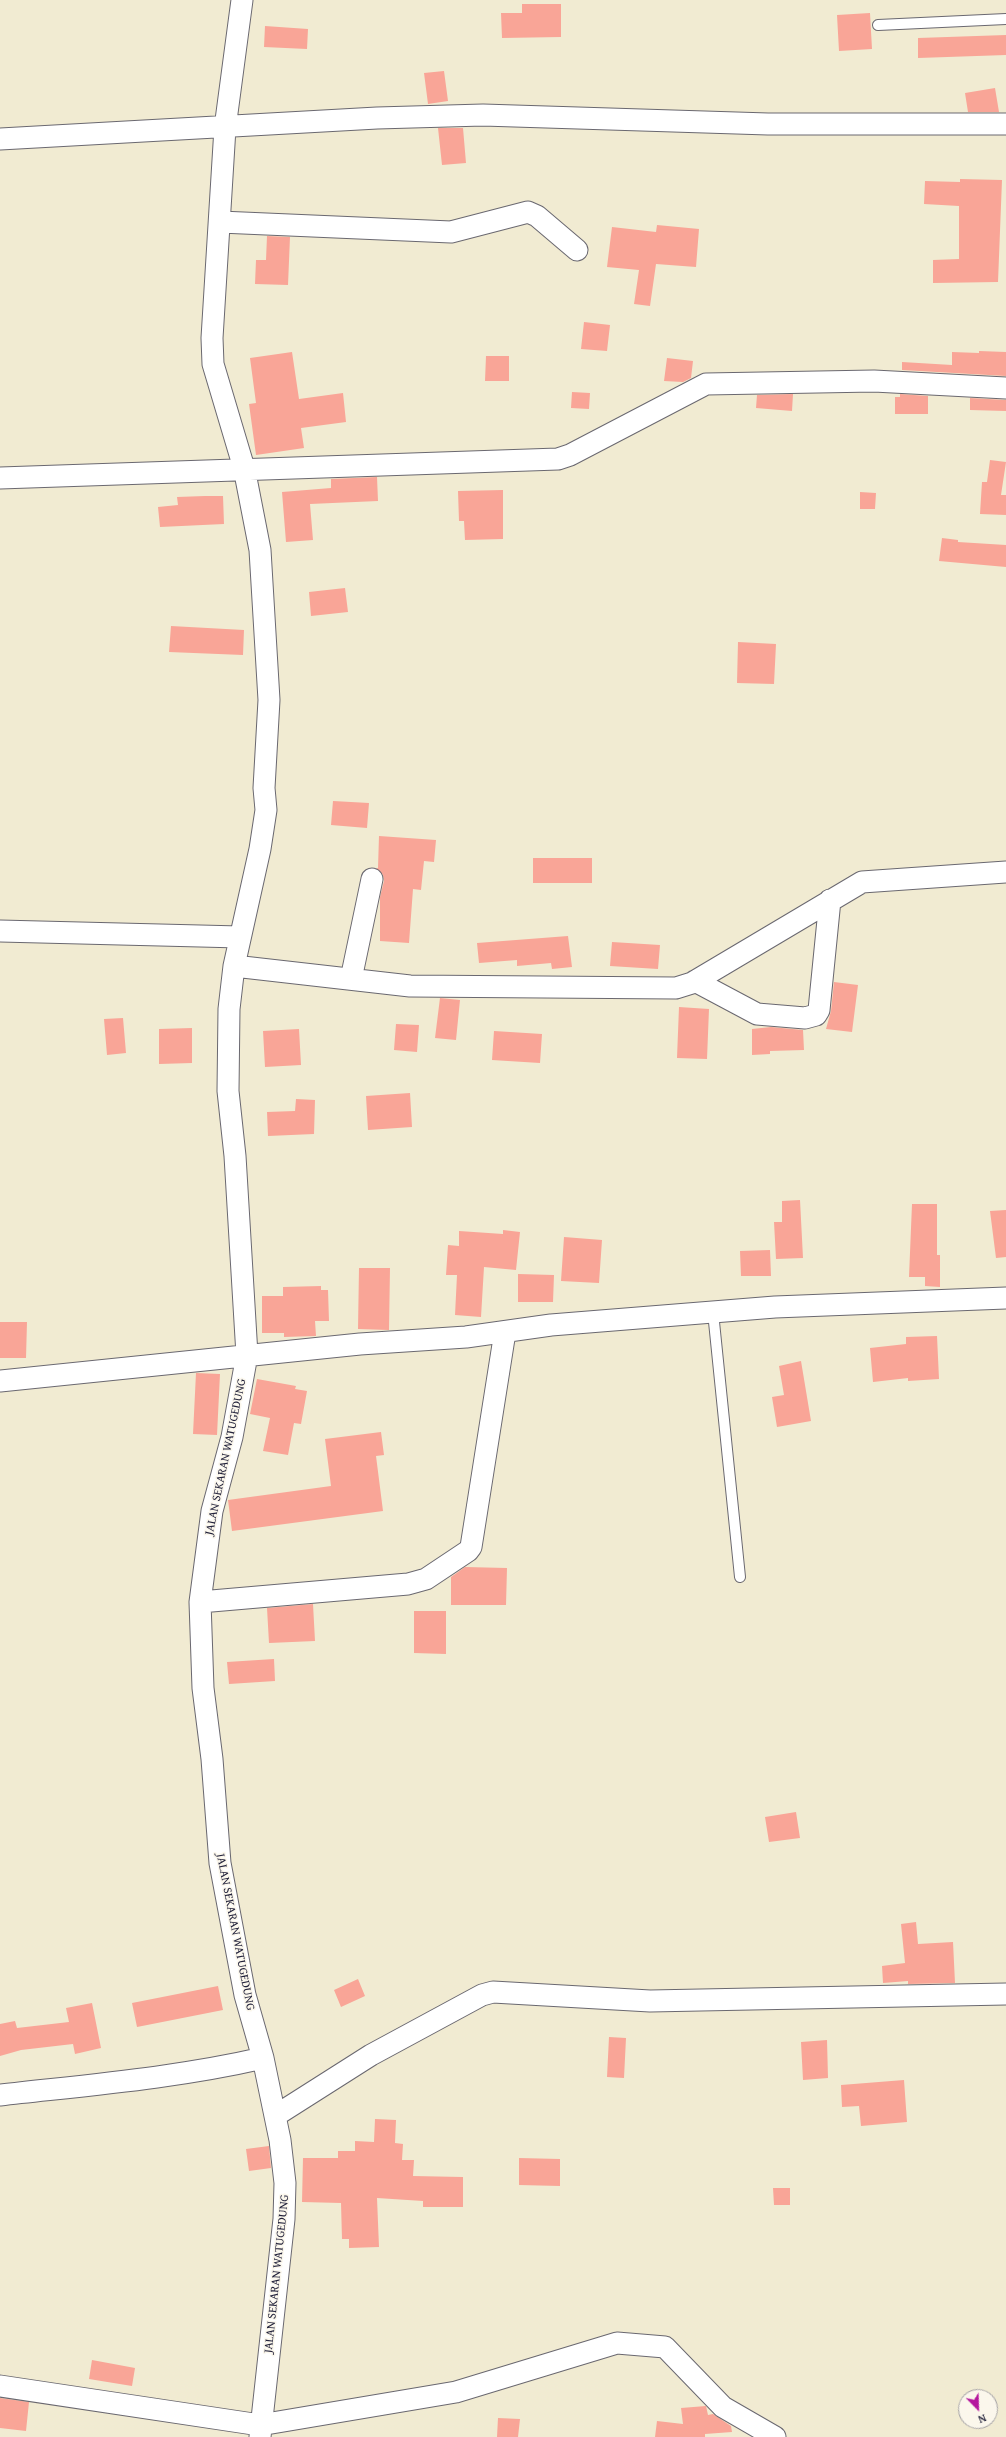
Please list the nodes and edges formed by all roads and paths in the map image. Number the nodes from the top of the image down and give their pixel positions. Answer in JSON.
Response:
{"nodes":[{"id":1,"x":242,"y":0,"type":"edge"},
{"id":2,"x":1006,"y":19,"type":"edge"},
{"id":3,"x":878,"y":25,"type":"dead end"},
{"id":4,"x":1006,"y":124,"type":"edge"},
{"id":5,"x":225,"y":128,"type":"junction"},
{"id":6,"x":0,"y":139,"type":"edge"},
{"id":7,"x":220,"y":222,"type":"junction"},
{"id":8,"x":577,"y":250,"type":"dead end"},
{"id":9,"x":1006,"y":388,"type":"edge"},
{"id":10,"x":244,"y":468,"type":"junction"},
{"id":11,"x":0,"y":478,"type":"edge"},
{"id":12,"x":1006,"y":872,"type":"edge"},
{"id":13,"x":372,"y":879,"type":"dead end"},
{"id":14,"x":830,"y":900,"type":"junction"},
{"id":15,"x":0,"y":931,"type":"edge"},
{"id":16,"x":240,"y":938,"type":"junction"},
{"id":17,"x":234,"y":966,"type":"junction"},
{"id":18,"x":351,"y":979,"type":"junction"},
{"id":19,"x":695,"y":981,"type":"junction"},
{"id":20,"x":1006,"y":1298,"type":"edge"},
{"id":21,"x":712,"y":1312,"type":"junction"},
{"id":22,"x":505,"y":1332,"type":"junction"},
{"id":23,"x":247,"y":1355,"type":"junction"},
{"id":24,"x":0,"y":1381,"type":"edge"},
{"id":25,"x":740,"y":1577,"type":"dead end"},
{"id":26,"x":200,"y":1602,"type":"junction"},
{"id":27,"x":1006,"y":1994,"type":"edge"},
{"id":28,"x":263,"y":2058,"type":"junction"},
{"id":29,"x":0,"y":2095,"type":"edge"},
{"id":30,"x":275,"y":2116,"type":"junction"},
{"id":31,"x":0,"y":2386,"type":"edge"},
{"id":32,"x":260,"y":2431,"type":"edge"},
{"id":33,"x":776,"y":2437,"type":"edge"}],
"edges":[{"from":1,"to":5,"type":"street","name":"JALAN SEKARAN WATUGEDUNG"},
{"from":2,"to":3,"type":"lane"},
{"from":4,"to":5,"type":"street"},
{"from":5,"to":6,"type":"street"},
{"from":5,"to":7,"type":"street","name":"JALAN SEKARAN WATUGEDUNG"},
{"from":7,"to":8,"type":"street"},
{"from":7,"to":10,"type":"street","name":"JALAN SEKARAN WATUGEDUNG"},
{"from":9,"to":10,"type":"street"},
{"from":10,"to":11,"type":"street"},
{"from":10,"to":16,"type":"street","name":"JALAN SEKARAN WATUGEDUNG"},
{"from":12,"to":14,"type":"street"},
{"from":13,"to":18,"type":"street"},
{"from":14,"to":19,"type":"street"},
{"from":14,"to":19,"type":"street"},
{"from":15,"to":16,"type":"street"},
{"from":16,"to":17,"type":"street","name":"JALAN SEKARAN WATUGEDUNG"},
{"from":17,"to":18,"type":"street"},
{"from":17,"to":23,"type":"street","name":"JALAN SEKARAN WATUGEDUNG"},
{"from":18,"to":19,"type":"street"},
{"from":20,"to":21,"type":"street"},
{"from":21,"to":22,"type":"street"},
{"from":21,"to":25,"type":"lane"},
{"from":22,"to":23,"type":"street"},
{"from":22,"to":26,"type":"street"},
{"from":23,"to":24,"type":"street"},
{"from":23,"to":26,"type":"street","name":"JALAN SEKARAN WATUGEDUNG"},
{"from":26,"to":28,"type":"street","name":"JALAN SEKARAN WATUGEDUNG"},
{"from":27,"to":30,"type":"street"},
{"from":28,"to":29,"type":"street"},
{"from":28,"to":30,"type":"street","name":"JALAN SEKARAN WATUGEDUNG"},
{"from":30,"to":32,"type":"street","name":"JALAN SEKARAN WATUGEDUNG"},
{"from":31,"to":32,"type":"street"},
{"from":32,"to":33,"type":"street"}]}
